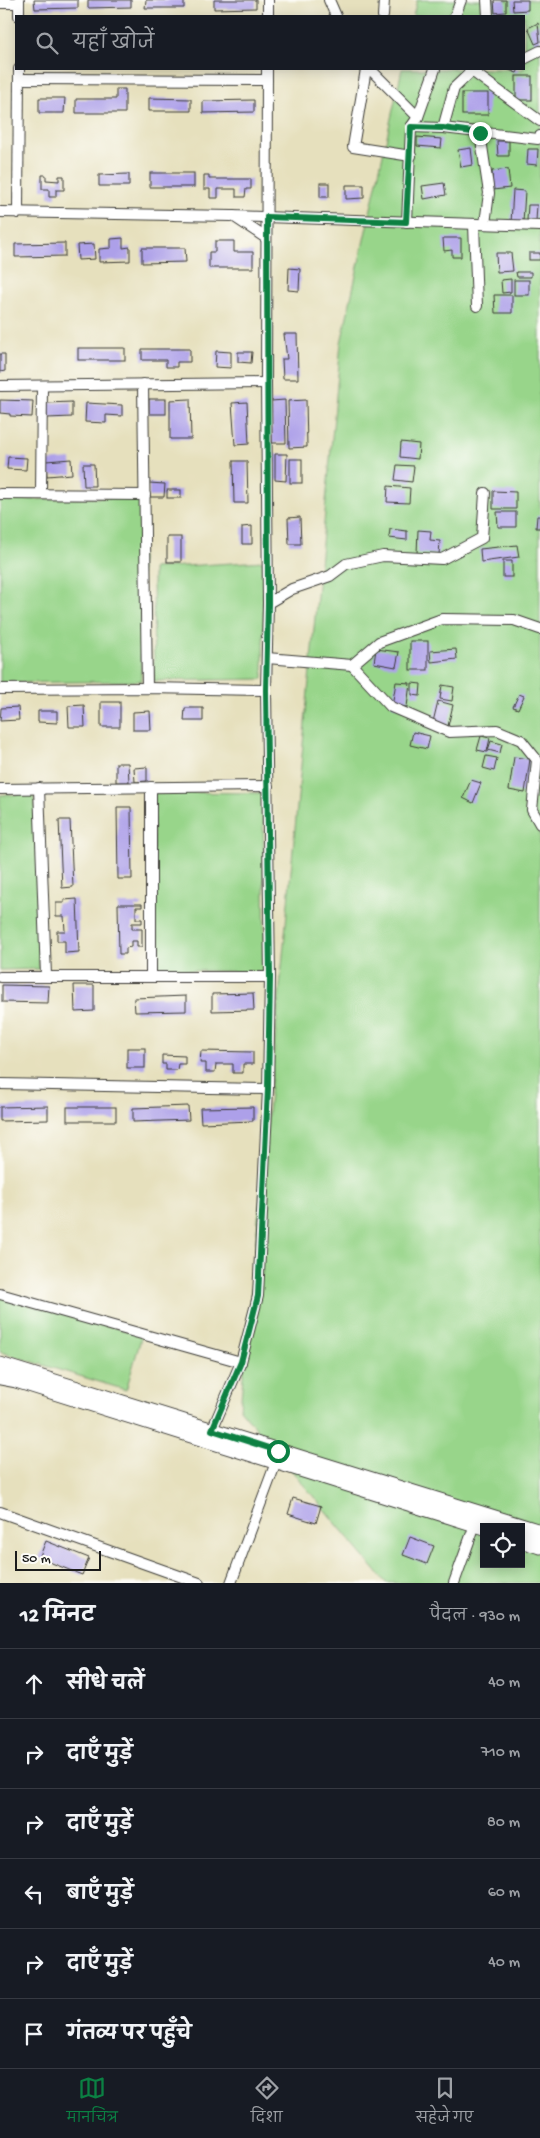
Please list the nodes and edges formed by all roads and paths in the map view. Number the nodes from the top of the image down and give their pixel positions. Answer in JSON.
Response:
{"nodes":[{"id":1,"x":268,"y":0,"type":"edge"},
{"id":2,"x":329,"y":0,"type":"edge"},
{"id":3,"x":384,"y":0,"type":"edge"},
{"id":4,"x":461,"y":0,"type":"edge"},
{"id":5,"x":487,"y":0,"type":"edge"},
{"id":6,"x":19,"y":1,"type":"edge"},
{"id":7,"x":0,"y":3,"type":"edge"},
{"id":8,"x":19,"y":15,"type":"edge"},
{"id":9,"x":268,"y":15,"type":"edge"},
{"id":10,"x":336,"y":15,"type":"edge"},
{"id":11,"x":383,"y":15,"type":"edge"},
{"id":12,"x":454,"y":15,"type":"edge"},
{"id":13,"x":488,"y":15,"type":"edge"},
{"id":14,"x":540,"y":51,"type":"edge"},
{"id":15,"x":525,"y":58,"type":"edge"},
{"id":16,"x":267,"y":70,"type":"edge"},
{"id":17,"x":366,"y":70,"type":"edge"},
{"id":18,"x":371,"y":70,"type":"edge"},
{"id":19,"x":435,"y":70,"type":"edge"},
{"id":20,"x":472,"y":70,"type":"edge"},
{"id":21,"x":19,"y":74,"type":"edge"},
{"id":22,"x":267,"y":80,"type":"junction"},
{"id":23,"x":418,"y":117,"type":"junction"},
{"id":24,"x":540,"y":121,"type":"edge"},
{"id":25,"x":411,"y":127,"type":"junction"},
{"id":26,"x":443,"y":128,"type":"junction"},
{"id":27,"x":480,"y":133,"type":"junction"},
{"id":28,"x":539,"y":138,"type":"edge"},
{"id":29,"x":411,"y":156,"type":"junction"},
{"id":30,"x":0,"y":212,"type":"edge"},
{"id":31,"x":18,"y":213,"type":"junction"},
{"id":32,"x":232,"y":216,"type":"junction"},
{"id":33,"x":267,"y":217,"type":"junction"},
{"id":34,"x":406,"y":222,"type":"junction"},
{"id":35,"x":480,"y":224,"type":"junction"},
{"id":36,"x":540,"y":226,"type":"edge"},
{"id":37,"x":266,"y":238,"type":"junction"},
{"id":38,"x":477,"y":306,"type":"dead end"},
{"id":39,"x":266,"y":383,"type":"junction"},
{"id":40,"x":143,"y":384,"type":"junction"},
{"id":41,"x":0,"y":386,"type":"edge"},
{"id":42,"x":42,"y":386,"type":"junction"},
{"id":43,"x":486,"y":493,"type":"dead end"},
{"id":44,"x":0,"y":494,"type":"edge"},
{"id":45,"x":41,"y":494,"type":"junction"},
{"id":46,"x":145,"y":496,"type":"junction"},
{"id":47,"x":268,"y":603,"type":"junction"},
{"id":48,"x":540,"y":629,"type":"edge"},
{"id":49,"x":267,"y":658,"type":"junction"},
{"id":50,"x":352,"y":665,"type":"junction"},
{"id":51,"x":146,"y":688,"type":"junction"},
{"id":52,"x":0,"y":689,"type":"edge"},
{"id":53,"x":266,"y":690,"type":"junction"},
{"id":54,"x":268,"y":786,"type":"junction"},
{"id":55,"x":151,"y":787,"type":"junction"},
{"id":56,"x":39,"y":788,"type":"junction"},
{"id":57,"x":0,"y":789,"type":"edge"},
{"id":58,"x":540,"y":824,"type":"edge"},
{"id":59,"x":151,"y":975,"type":"junction"},
{"id":60,"x":0,"y":976,"type":"edge"},
{"id":61,"x":46,"y":976,"type":"junction"},
{"id":62,"x":270,"y":977,"type":"junction"},
{"id":63,"x":0,"y":1084,"type":"edge"},
{"id":64,"x":268,"y":1089,"type":"junction"},
{"id":65,"x":0,"y":1294,"type":"edge"},
{"id":66,"x":241,"y":1362,"type":"junction"},
{"id":67,"x":0,"y":1365,"type":"edge"},
{"id":68,"x":0,"y":1377,"type":"edge"},
{"id":69,"x":212,"y":1430,"type":"junction"},
{"id":70,"x":278,"y":1456,"type":"junction"},
{"id":71,"x":0,"y":1512,"type":"edge"},
{"id":72,"x":480,"y":1521,"type":"edge"},
{"id":73,"x":540,"y":1532,"type":"edge"},
{"id":74,"x":525,"y":1541,"type":"edge"},
{"id":75,"x":540,"y":1546,"type":"edge"},
{"id":76,"x":199,"y":1583,"type":"edge"},
{"id":77,"x":231,"y":1583,"type":"edge"},
{"id":78,"x":454,"y":1583,"type":"edge"}],
"edges":[{"from":1,"to":9,"type":"street"},
{"from":2,"to":10,"type":"street"},
{"from":3,"to":11,"type":"street"},
{"from":4,"to":12,"type":"street"},
{"from":5,"to":13,"type":"street"},
{"from":6,"to":7,"type":"street"},
{"from":6,"to":8,"type":"street"},
{"from":14,"to":15,"type":"street"},
{"from":16,"to":22,"type":"street"},
{"from":17,"to":29,"type":"street"},
{"from":18,"to":23,"type":"street"},
{"from":19,"to":23,"type":"street"},
{"from":20,"to":24,"type":"street"},
{"from":20,"to":26,"type":"street"},
{"from":21,"to":22,"type":"street"},
{"from":21,"to":31,"type":"street"},
{"from":22,"to":33,"type":"street"},
{"from":23,"to":25,"type":"street"},
{"from":25,"to":26,"type":"street"},
{"from":25,"to":29,"type":"street"},
{"from":26,"to":27,"type":"street"},
{"from":27,"to":28,"type":"street"},
{"from":27,"to":35,"type":"street"},
{"from":29,"to":34,"type":"street"},
{"from":30,"to":31,"type":"street"},
{"from":31,"to":32,"type":"street"},
{"from":32,"to":33,"type":"street"},
{"from":32,"to":37,"type":"street"},
{"from":33,"to":34,"type":"street"},
{"from":33,"to":37,"type":"street"},
{"from":34,"to":35,"type":"street"},
{"from":35,"to":36,"type":"street"},
{"from":35,"to":38,"type":"street"},
{"from":37,"to":39,"type":"street"},
{"from":39,"to":40,"type":"street"},
{"from":39,"to":47,"type":"street"},
{"from":40,"to":42,"type":"street"},
{"from":40,"to":46,"type":"street"},
{"from":41,"to":42,"type":"street"},
{"from":42,"to":45,"type":"street"},
{"from":43,"to":47,"type":"street"},
{"from":44,"to":45,"type":"street"},
{"from":45,"to":46,"type":"street"},
{"from":46,"to":51,"type":"street"},
{"from":47,"to":49,"type":"street"},
{"from":48,"to":50,"type":"street"},
{"from":49,"to":50,"type":"street"},
{"from":49,"to":53,"type":"street"},
{"from":50,"to":58,"type":"street"},
{"from":51,"to":52,"type":"street"},
{"from":51,"to":53,"type":"street"},
{"from":53,"to":54,"type":"street"},
{"from":54,"to":55,"type":"street"},
{"from":54,"to":62,"type":"street"},
{"from":55,"to":56,"type":"street"},
{"from":55,"to":59,"type":"street"},
{"from":56,"to":57,"type":"street"},
{"from":56,"to":61,"type":"street"},
{"from":59,"to":61,"type":"street"},
{"from":59,"to":62,"type":"street"},
{"from":60,"to":61,"type":"street"},
{"from":62,"to":64,"type":"street"},
{"from":63,"to":64,"type":"street"},
{"from":64,"to":66,"type":"street"},
{"from":65,"to":66,"type":"street"},
{"from":66,"to":69,"type":"street"},
{"from":67,"to":69,"type":"street"},
{"from":68,"to":70,"type":"street"},
{"from":69,"to":70,"type":"street"},
{"from":70,"to":72,"type":"street"},
{"from":70,"to":77,"type":"street"},
{"from":71,"to":76,"type":"street"},
{"from":72,"to":73,"type":"street"},
{"from":72,"to":78,"type":"street"},
{"from":74,"to":75,"type":"street"}]}
